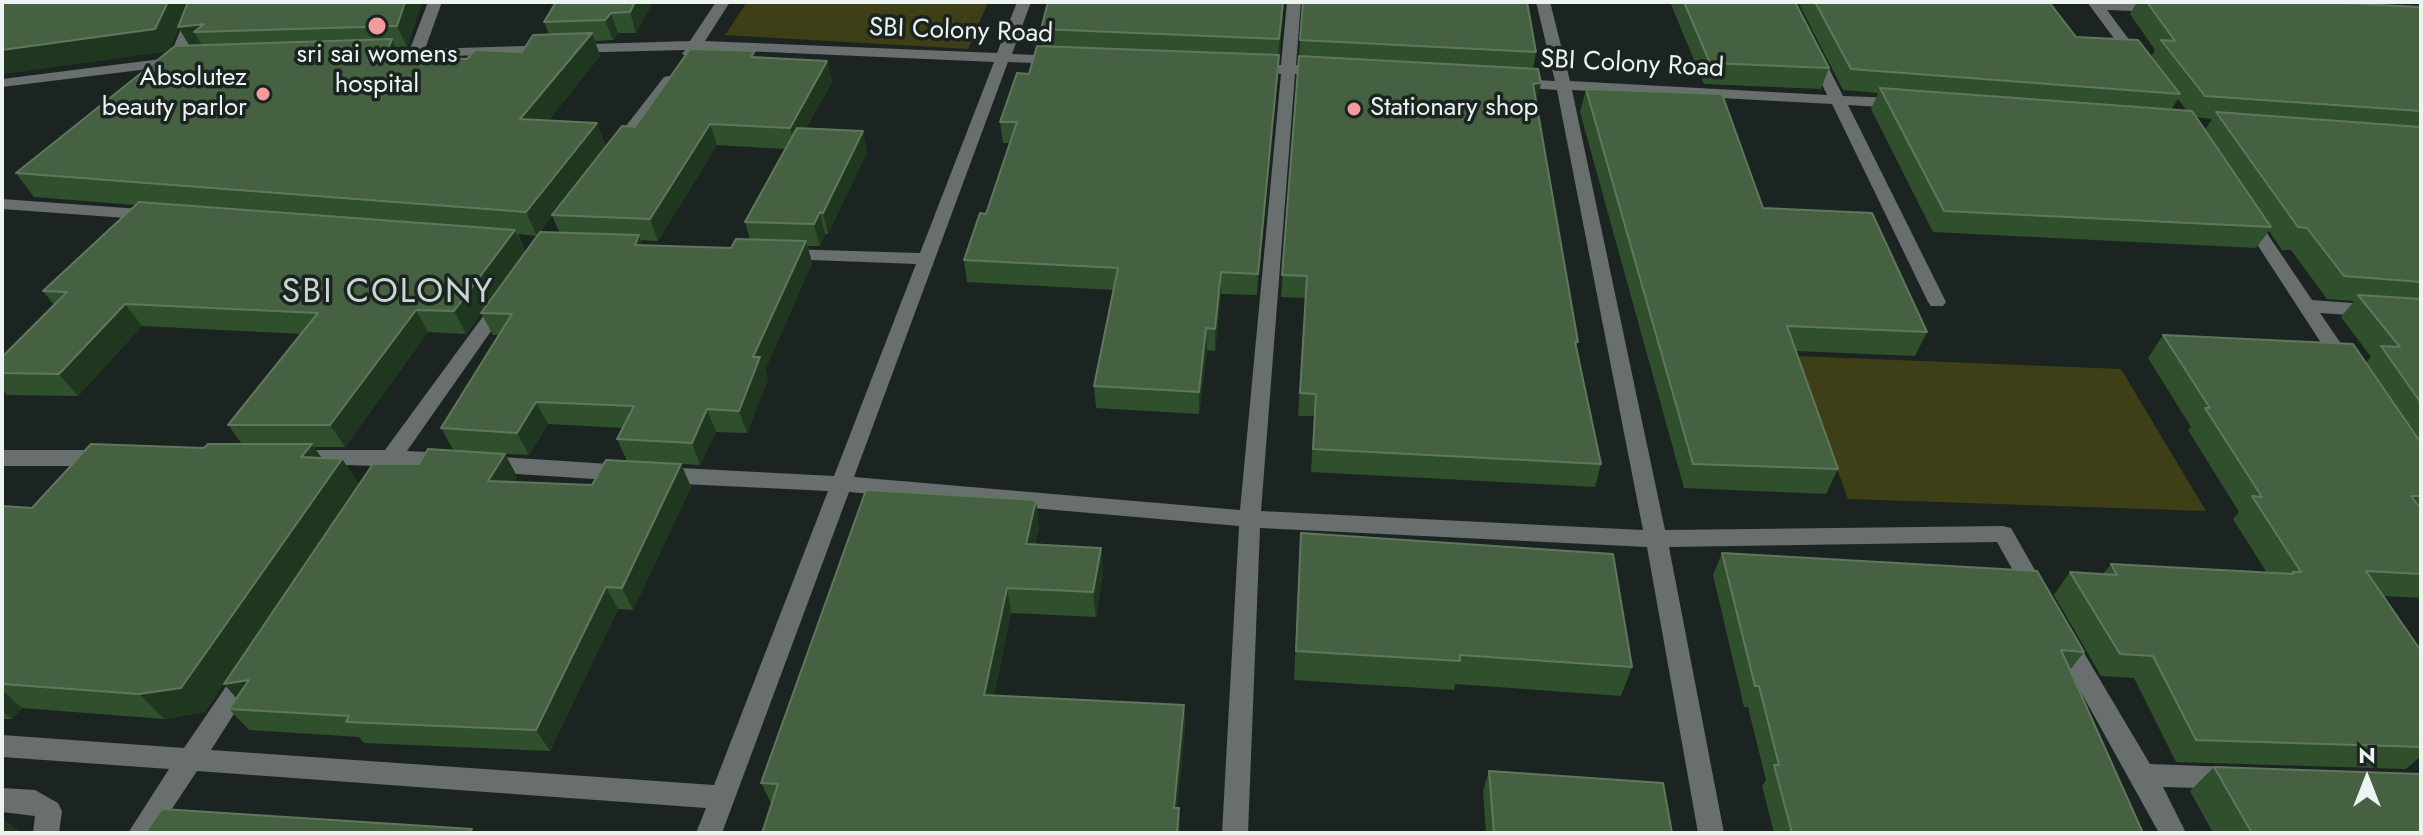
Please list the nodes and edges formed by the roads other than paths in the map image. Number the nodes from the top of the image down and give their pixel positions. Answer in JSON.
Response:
{"nodes":[{"id":1,"x":199,"y":2,"type":"edge"},
{"id":2,"x":435,"y":2,"type":"edge"},
{"id":3,"x":723,"y":2,"type":"edge"},
{"id":4,"x":1024,"y":2,"type":"edge"},
{"id":5,"x":1294,"y":2,"type":"edge"},
{"id":6,"x":1543,"y":2,"type":"edge"},
{"id":7,"x":2095,"y":4,"type":"edge"},
{"id":8,"x":2174,"y":9,"type":"edge"},
{"id":9,"x":1810,"y":44,"type":"edge"},
{"id":10,"x":696,"y":45,"type":"junction"},
{"id":11,"x":416,"y":54,"type":"junction"},
{"id":12,"x":356,"y":56,"type":"edge"},
{"id":13,"x":1002,"y":58,"type":"junction"},
{"id":14,"x":1082,"y":61,"type":"edge"},
{"id":15,"x":1241,"y":67,"type":"edge"},
{"id":16,"x":1289,"y":69,"type":"junction"},
{"id":17,"x":1335,"y":72,"type":"edge"},
{"id":18,"x":2150,"y":77,"type":"edge"},
{"id":19,"x":1503,"y":82,"type":"edge"},
{"id":20,"x":2,"y":83,"type":"edge"},
{"id":21,"x":1564,"y":86,"type":"junction"},
{"id":22,"x":1838,"y":99,"type":"junction"},
{"id":23,"x":1917,"y":105,"type":"edge"},
{"id":24,"x":610,"y":158,"type":"edge"},
{"id":25,"x":2238,"y":202,"type":"edge"},
{"id":26,"x":2,"y":204,"type":"edge"},
{"id":27,"x":177,"y":217,"type":"edge"},
{"id":28,"x":766,"y":253,"type":"edge"},
{"id":29,"x":926,"y":259,"type":"junction"},
{"id":30,"x":516,"y":283,"type":"edge"},
{"id":31,"x":1937,"y":302,"type":"dead end"},
{"id":32,"x":2306,"y":306,"type":"junction"},
{"id":33,"x":2421,"y":314,"type":"edge"},
{"id":34,"x":2359,"y":385,"type":"edge"},
{"id":35,"x":2,"y":458,"type":"edge"},
{"id":36,"x":126,"y":458,"type":"edge"},
{"id":37,"x":266,"y":458,"type":"edge"},
{"id":38,"x":391,"y":458,"type":"junction"},
{"id":39,"x":373,"y":484,"type":"edge"},
{"id":40,"x":843,"y":484,"type":"junction"},
{"id":41,"x":1250,"y":519,"type":"junction"},
{"id":42,"x":1656,"y":539,"type":"junction"},
{"id":43,"x":261,"y":653,"type":"edge"},
{"id":44,"x":2,"y":746,"type":"edge"},
{"id":45,"x":191,"y":758,"type":"junction"},
{"id":46,"x":2143,"y":775,"type":"junction"},
{"id":47,"x":2251,"y":778,"type":"edge"},
{"id":48,"x":721,"y":797,"type":"junction"},
{"id":49,"x":2,"y":800,"type":"edge"},
{"id":50,"x":46,"y":833,"type":"edge"},
{"id":51,"x":141,"y":833,"type":"edge"},
{"id":52,"x":709,"y":833,"type":"edge"},
{"id":53,"x":1235,"y":833,"type":"edge"},
{"id":54,"x":1711,"y":833,"type":"edge"},
{"id":55,"x":2173,"y":833,"type":"edge"}],
"edges":[{"from":1,"to":20,"type":"street"},
{"from":2,"to":11,"type":"street"},
{"from":3,"to":10,"type":"street"},
{"from":4,"to":13,"type":"street"},
{"from":5,"to":16,"type":"street"},
{"from":6,"to":21,"type":"street"},
{"from":7,"to":8,"type":"street"},
{"from":7,"to":18,"type":"street"},
{"from":9,"to":22,"type":"street"},
{"from":10,"to":11,"type":"street","name":"SBI Colony Road"},
{"from":10,"to":13,"type":"street","name":"SBI Colony Road"},
{"from":10,"to":24,"type":"street"},
{"from":11,"to":12,"type":"street","name":"SBI Colony Road"},
{"from":13,"to":14,"type":"street","name":"SBI Colony Road"},
{"from":13,"to":29,"type":"street"},
{"from":15,"to":16,"type":"street"},
{"from":16,"to":17,"type":"street"},
{"from":16,"to":41,"type":"street"},
{"from":19,"to":21,"type":"street","name":"SBI Colony Road"},
{"from":21,"to":22,"type":"street","name":"SBI Colony Road"},
{"from":21,"to":42,"type":"street"},
{"from":22,"to":23,"type":"street","name":"SBI Colony Road"},
{"from":22,"to":31,"type":"street"},
{"from":25,"to":32,"type":"street"},
{"from":26,"to":27,"type":"street"},
{"from":28,"to":29,"type":"street"},
{"from":29,"to":40,"type":"street"},
{"from":30,"to":38,"type":"street"},
{"from":32,"to":33,"type":"street"},
{"from":32,"to":34,"type":"street"},
{"from":35,"to":36,"type":"street"},
{"from":37,"to":38,"type":"street"},
{"from":38,"to":39,"type":"street"},
{"from":38,"to":40,"type":"street"},
{"from":40,"to":41,"type":"street"},
{"from":40,"to":48,"type":"street"},
{"from":41,"to":42,"type":"street"},
{"from":41,"to":53,"type":"street"},
{"from":42,"to":46,"type":"street"},
{"from":42,"to":54,"type":"street"},
{"from":43,"to":45,"type":"street"},
{"from":44,"to":45,"type":"street"},
{"from":45,"to":48,"type":"street"},
{"from":45,"to":51,"type":"street"},
{"from":46,"to":47,"type":"street"},
{"from":46,"to":55,"type":"street"},
{"from":48,"to":52,"type":"street"},
{"from":49,"to":50,"type":"street"}]}
